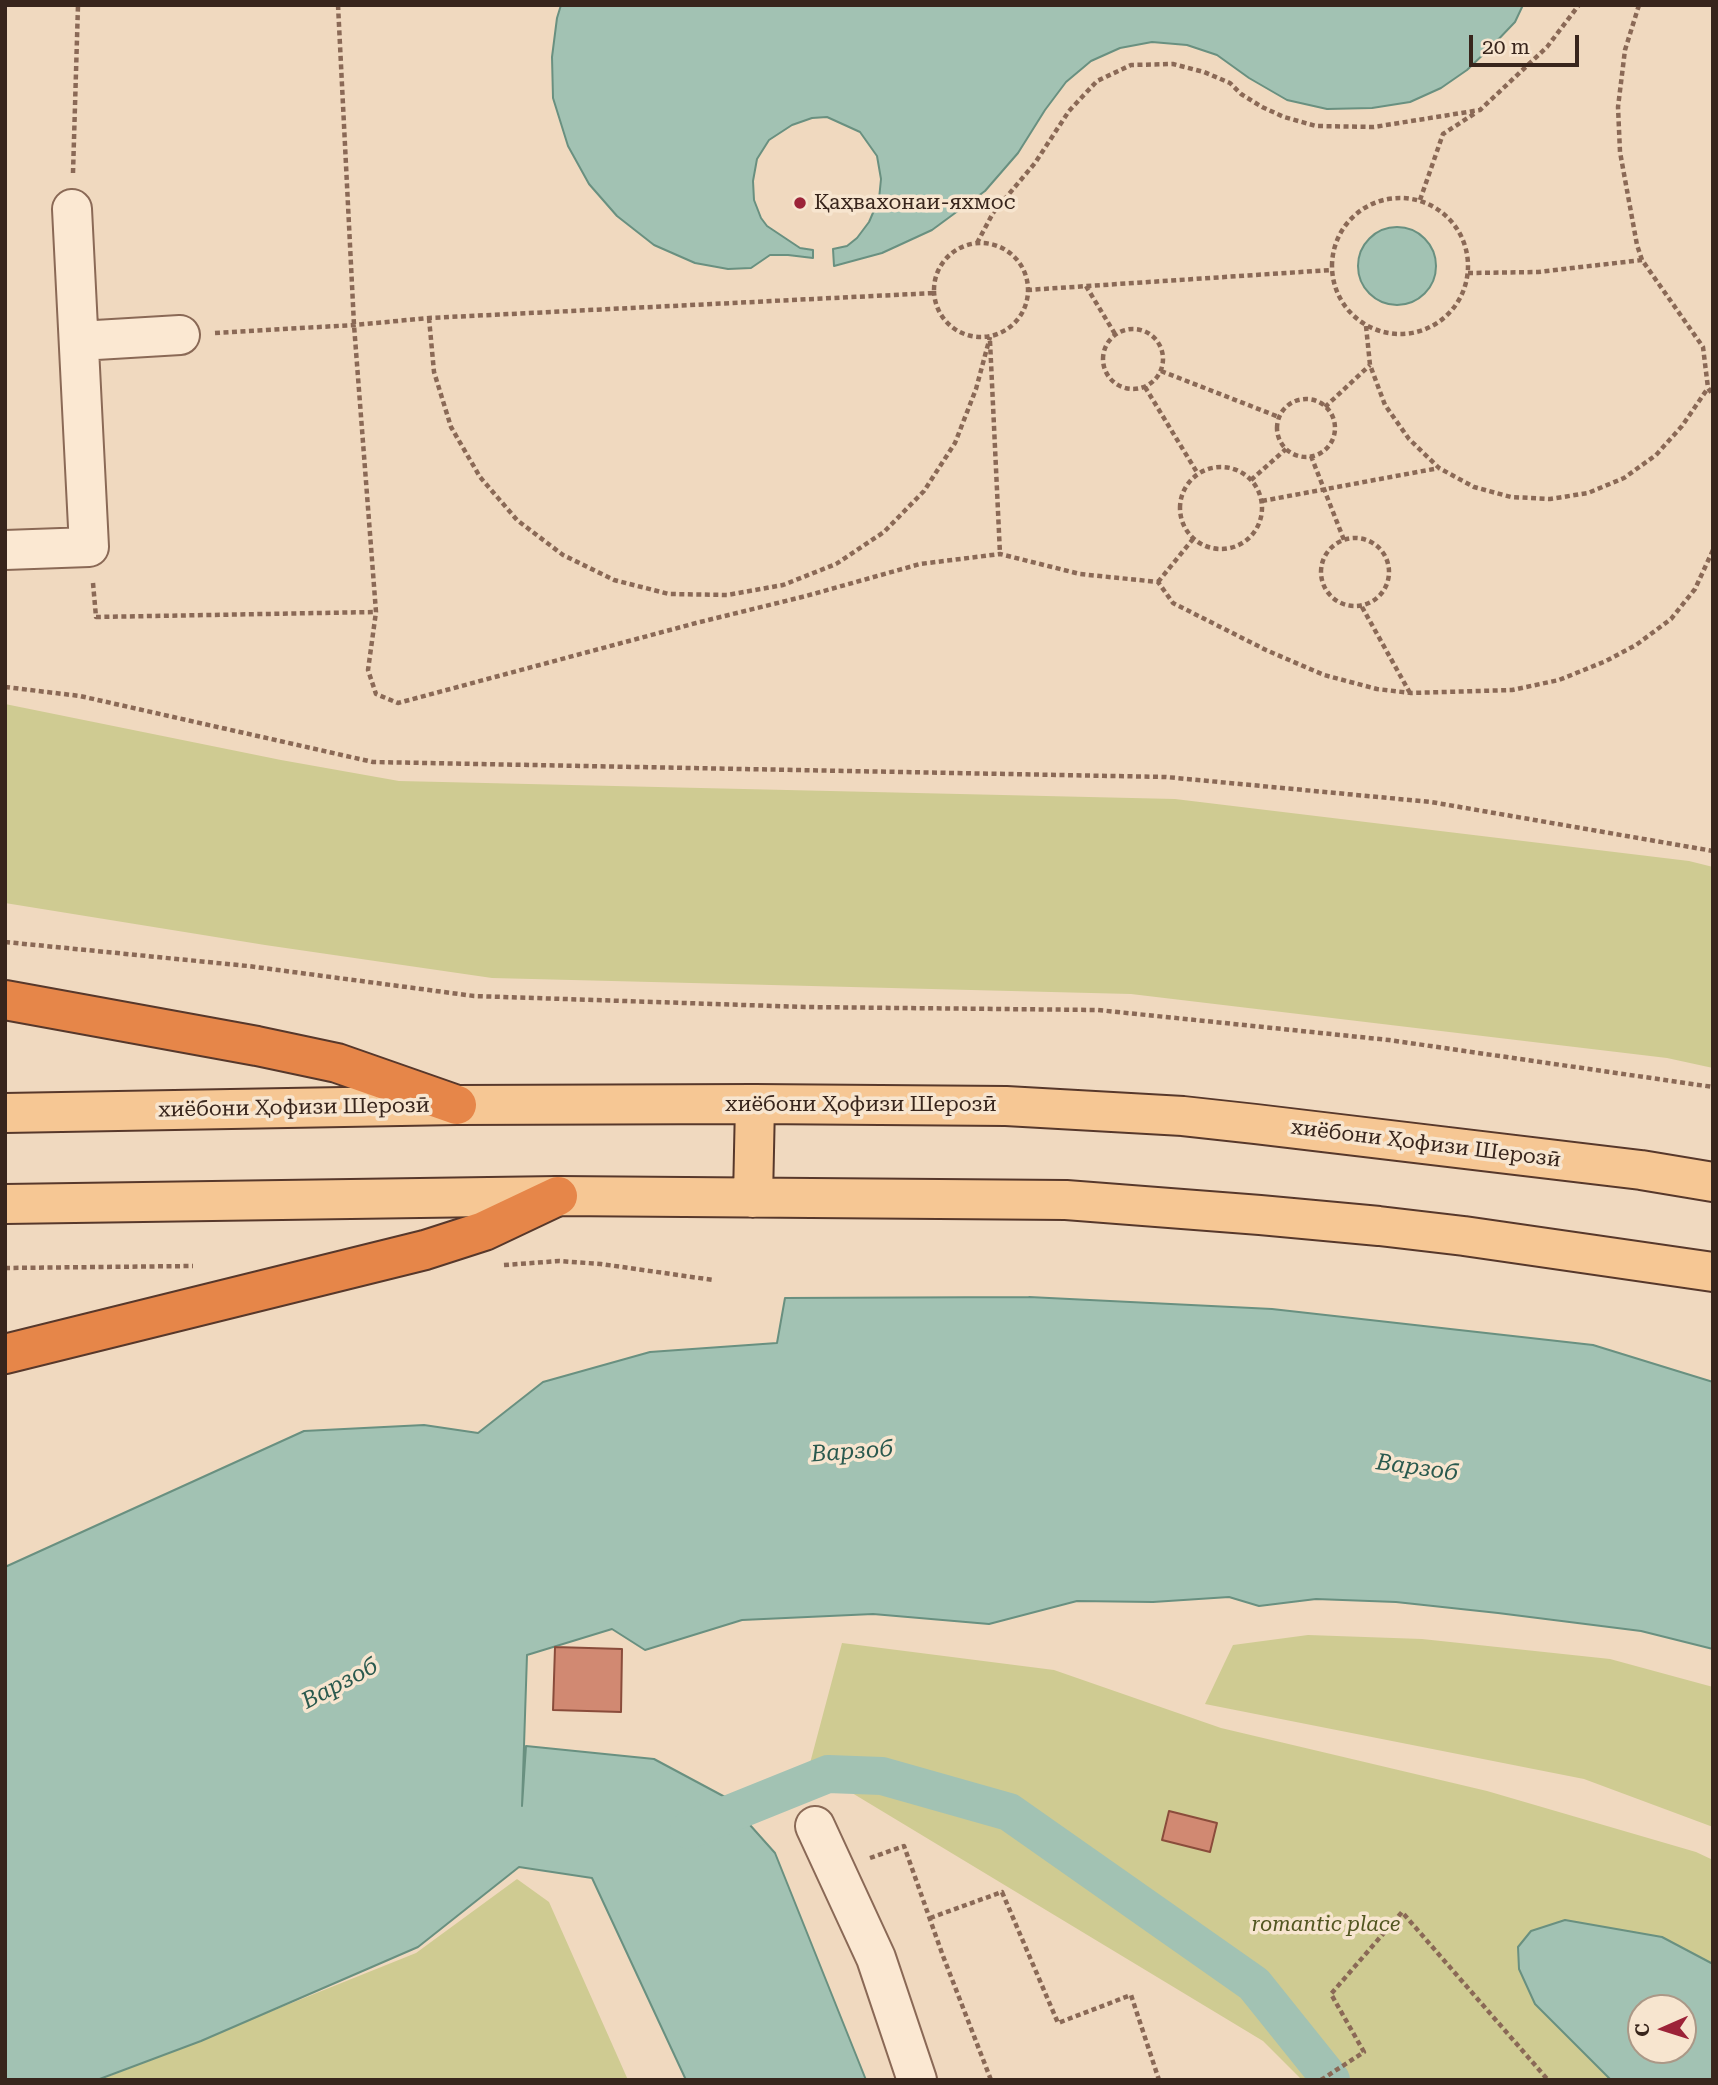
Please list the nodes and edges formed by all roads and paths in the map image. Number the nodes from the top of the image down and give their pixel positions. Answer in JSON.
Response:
{"nodes":[{"id":1,"x":78,"y":5,"type":"edge"},
{"id":2,"x":338,"y":5,"type":"edge"},
{"id":3,"x":1579,"y":5,"type":"edge"},
{"id":4,"x":1639,"y":5,"type":"edge"},
{"id":5,"x":1480,"y":110,"type":"junction"},
{"id":6,"x":1420,"y":200,"type":"junction"},
{"id":7,"x":72,"y":209,"type":"joint"},
{"id":8,"x":976,"y":243,"type":"junction"},
{"id":9,"x":1642,"y":260,"type":"junction"},
{"id":10,"x":1331,"y":270,"type":"junction"},
{"id":11,"x":1468,"y":273,"type":"junction"},
{"id":12,"x":1086,"y":286,"type":"junction"},
{"id":13,"x":1027,"y":290,"type":"junction"},
{"id":14,"x":934,"y":293,"type":"junction"},
{"id":15,"x":429,"y":318,"type":"junction"},
{"id":16,"x":355,"y":325,"type":"junction"},
{"id":17,"x":1366,"y":326,"type":"junction"},
{"id":18,"x":1115,"y":334,"type":"junction"},
{"id":19,"x":180,"y":335,"type":"joint"},
{"id":20,"x":990,"y":337,"type":"junction"},
{"id":21,"x":79,"y":341,"type":"junction"},
{"id":22,"x":1370,"y":365,"type":"junction"},
{"id":23,"x":1161,"y":371,"type":"junction"},
{"id":24,"x":1145,"y":387,"type":"junction"},
{"id":25,"x":1708,"y":388,"type":"junction"},
{"id":26,"x":1713,"y":396,"type":"edge"},
{"id":27,"x":1325,"y":407,"type":"junction"},
{"id":28,"x":1279,"y":417,"type":"junction"},
{"id":29,"x":1286,"y":449,"type":"junction"},
{"id":30,"x":1311,"y":456,"type":"junction"},
{"id":31,"x":1439,"y":468,"type":"junction"},
{"id":32,"x":1198,"y":474,"type":"junction"},
{"id":33,"x":1251,"y":480,"type":"junction"},
{"id":34,"x":1325,"y":488,"type":"junction"},
{"id":35,"x":1262,"y":501,"type":"junction"},
{"id":36,"x":1193,"y":539,"type":"junction"},
{"id":37,"x":1344,"y":540,"type":"junction"},
{"id":38,"x":5,"y":550,"type":"edge"},
{"id":39,"x":1713,"y":550,"type":"edge"},
{"id":40,"x":1000,"y":554,"type":"junction"},
{"id":41,"x":1158,"y":582,"type":"junction"},
{"id":42,"x":1362,"y":607,"type":"junction"},
{"id":43,"x":376,"y":612,"type":"junction"},
{"id":44,"x":96,"y":617,"type":"dead end"},
{"id":45,"x":5,"y":687,"type":"edge"},
{"id":46,"x":1411,"y":693,"type":"junction"},
{"id":47,"x":1713,"y":851,"type":"edge"},
{"id":48,"x":5,"y":942,"type":"edge"},
{"id":49,"x":5,"y":1000,"type":"edge"},
{"id":50,"x":1713,"y":1087,"type":"edge"},
{"id":51,"x":755,"y":1104,"type":"junction"},
{"id":52,"x":457,"y":1105,"type":"junction"},
{"id":53,"x":5,"y":1113,"type":"edge"},
{"id":54,"x":1713,"y":1182,"type":"edge"},
{"id":55,"x":558,"y":1196,"type":"junction"},
{"id":56,"x":753,"y":1198,"type":"junction"},
{"id":57,"x":5,"y":1204,"type":"edge"},
{"id":58,"x":494,"y":1267,"type":"dead end"},
{"id":59,"x":1713,"y":1272,"type":"edge"},
{"id":60,"x":713,"y":1280,"type":"dead end"},
{"id":61,"x":5,"y":1354,"type":"edge"},
{"id":62,"x":815,"y":1826,"type":"dead end"},
{"id":63,"x":835,"y":1870,"type":"junction"},
{"id":64,"x":930,"y":1918,"type":"junction"},
{"id":65,"x":917,"y":2080,"type":"edge"},
{"id":66,"x":991,"y":2080,"type":"edge"},
{"id":67,"x":1159,"y":2080,"type":"edge"},
{"id":68,"x":1321,"y":2080,"type":"edge"},
{"id":69,"x":1548,"y":2080,"type":"edge"}],
"edges":[{"from":1,"to":7,"type":"path"},
{"from":2,"to":16,"type":"path"},
{"from":3,"to":5,"type":"path"},
{"from":4,"to":9,"type":"path"},
{"from":5,"to":6,"type":"path"},
{"from":5,"to":8,"type":"path"},
{"from":6,"to":10,"type":"path"},
{"from":6,"to":11,"type":"path"},
{"from":7,"to":21,"type":"lane"},
{"from":8,"to":13,"type":"path"},
{"from":8,"to":14,"type":"path"},
{"from":9,"to":11,"type":"path"},
{"from":9,"to":25,"type":"path"},
{"from":10,"to":12,"type":"path"},
{"from":10,"to":17,"type":"path"},
{"from":11,"to":17,"type":"path"},
{"from":12,"to":13,"type":"path"},
{"from":12,"to":18,"type":"path"},
{"from":13,"to":20,"type":"path"},
{"from":14,"to":15,"type":"path"},
{"from":14,"to":20,"type":"path"},
{"from":15,"to":16,"type":"path"},
{"from":15,"to":20,"type":"path"},
{"from":16,"to":19,"type":"path"},
{"from":16,"to":43,"type":"path"},
{"from":17,"to":22,"type":"path"},
{"from":18,"to":23,"type":"path"},
{"from":18,"to":24,"type":"path"},
{"from":19,"to":21,"type":"lane"},
{"from":20,"to":40,"type":"path"},
{"from":21,"to":38,"type":"lane"},
{"from":22,"to":27,"type":"path"},
{"from":22,"to":31,"type":"path"},
{"from":23,"to":24,"type":"path"},
{"from":23,"to":28,"type":"path"},
{"from":24,"to":32,"type":"path"},
{"from":25,"to":26,"type":"path"},
{"from":25,"to":31,"type":"path"},
{"from":27,"to":28,"type":"path"},
{"from":27,"to":30,"type":"path"},
{"from":28,"to":29,"type":"path"},
{"from":29,"to":30,"type":"path"},
{"from":29,"to":33,"type":"path"},
{"from":30,"to":34,"type":"path"},
{"from":31,"to":34,"type":"path"},
{"from":32,"to":33,"type":"path"},
{"from":32,"to":36,"type":"path"},
{"from":33,"to":35,"type":"path"},
{"from":34,"to":35,"type":"path"},
{"from":34,"to":37,"type":"path"},
{"from":35,"to":36,"type":"path"},
{"from":36,"to":41,"type":"path"},
{"from":37,"to":42,"type":"path"},
{"from":37,"to":42,"type":"path"},
{"from":39,"to":46,"type":"path"},
{"from":40,"to":41,"type":"path"},
{"from":40,"to":43,"type":"path"},
{"from":41,"to":46,"type":"path"},
{"from":42,"to":46,"type":"path"},
{"from":43,"to":44,"type":"path"},
{"from":45,"to":47,"type":"path"},
{"from":48,"to":50,"type":"path"},
{"from":49,"to":52,"type":"highway"},
{"from":51,"to":52,"type":"main road","name":"хиёбони Ҳофизи Шерозӣ"},
{"from":51,"to":54,"type":"main road","name":"хиёбони Ҳофизи Шерозӣ"},
{"from":51,"to":56,"type":"main road"},
{"from":52,"to":53,"type":"main road","name":"хиёбони Ҳофизи Шерозӣ"},
{"from":55,"to":56,"type":"main road"},
{"from":55,"to":57,"type":"main road"},
{"from":55,"to":61,"type":"highway"},
{"from":56,"to":59,"type":"main road"},
{"from":58,"to":60,"type":"path"},
{"from":62,"to":63,"type":"lane"},
{"from":63,"to":64,"type":"path"},
{"from":63,"to":65,"type":"lane"},
{"from":64,"to":66,"type":"path"},
{"from":64,"to":67,"type":"path"},
{"from":68,"to":69,"type":"path"}]}
